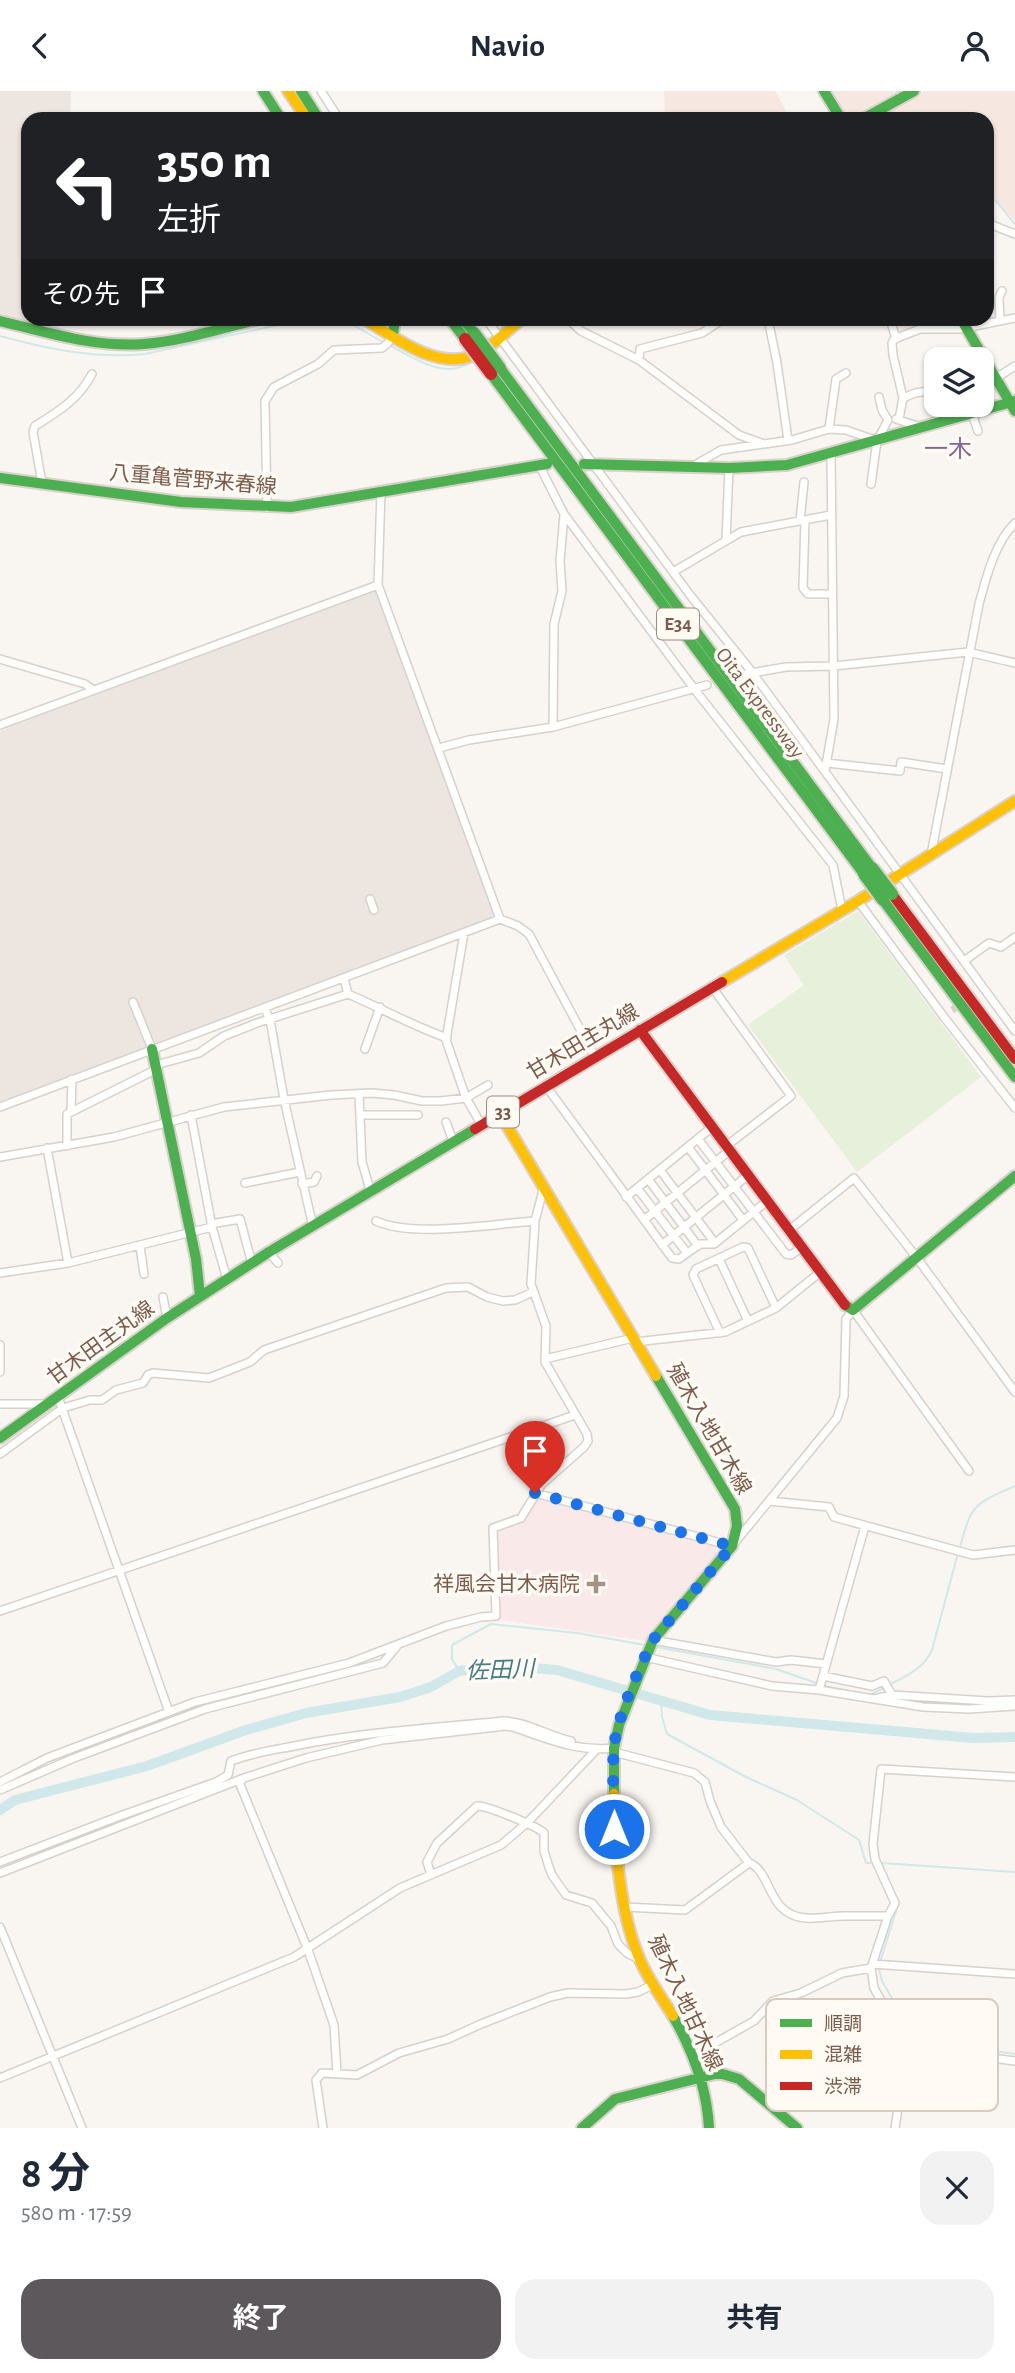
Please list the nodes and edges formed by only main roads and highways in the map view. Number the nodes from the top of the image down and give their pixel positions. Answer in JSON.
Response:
{"nodes":[{"id":1,"x":263,"y":91,"type":"edge"},
{"id":2,"x":288,"y":91,"type":"edge"},
{"id":3,"x":302,"y":91,"type":"edge"},
{"id":4,"x":824,"y":91,"type":"edge"},
{"id":5,"x":914,"y":91,"type":"edge"},
{"id":6,"x":276,"y":112,"type":"edge"},
{"id":7,"x":302,"y":112,"type":"edge"},
{"id":8,"x":316,"y":112,"type":"edge"},
{"id":9,"x":837,"y":112,"type":"edge"},
{"id":10,"x":876,"y":112,"type":"edge"},
{"id":11,"x":0,"y":321,"type":"edge"},
{"id":12,"x":21,"y":326,"type":"edge"},
{"id":13,"x":22,"y":326,"type":"edge"},
{"id":14,"x":228,"y":326,"type":"edge"},
{"id":15,"x":377,"y":326,"type":"edge"},
{"id":16,"x":394,"y":326,"type":"edge"},
{"id":17,"x":458,"y":326,"type":"edge"},
{"id":18,"x":466,"y":326,"type":"edge"},
{"id":19,"x":512,"y":326,"type":"edge"},
{"id":20,"x":966,"y":326,"type":"edge"},
{"id":21,"x":393,"y":335,"type":"junction"},
{"id":22,"x":470,"y":336,"type":"junction"},
{"id":23,"x":1013,"y":405,"type":"edge"},
{"id":24,"x":994,"y":408,"type":"edge"},
{"id":25,"x":951,"y":417,"type":"edge"},
{"id":26,"x":589,"y":464,"type":"road end"},
{"id":27,"x":543,"y":465,"type":"road end"},
{"id":28,"x":0,"y":478,"type":"edge"},
{"id":29,"x":1015,"y":801,"type":"edge"},
{"id":30,"x":887,"y":897,"type":"junction"},
{"id":31,"x":640,"y":1030,"type":"junction"},
{"id":32,"x":152,"y":1049,"type":"road end"},
{"id":33,"x":1015,"y":1059,"type":"edge"},
{"id":34,"x":1015,"y":1077,"type":"edge"},
{"id":35,"x":500,"y":1114,"type":"junction"},
{"id":36,"x":1015,"y":1176,"type":"edge"},
{"id":37,"x":200,"y":1296,"type":"junction"},
{"id":38,"x":0,"y":1438,"type":"edge"},
{"id":39,"x":701,"y":2078,"type":"junction"},
{"id":40,"x":766,"y":2102,"type":"edge"},
{"id":41,"x":777,"y":2111,"type":"edge"},
{"id":42,"x":582,"y":2128,"type":"edge"},
{"id":43,"x":709,"y":2128,"type":"edge"},
{"id":44,"x":797,"y":2128,"type":"edge"}],
"edges":[{"from":1,"to":6,"type":"main road"},
{"from":2,"to":7,"type":"main road"},
{"from":3,"to":8,"type":"main road"},
{"from":4,"to":9,"type":"main road"},
{"from":5,"to":10,"type":"main road"},
{"from":11,"to":12,"type":"main road"},
{"from":13,"to":14,"type":"main road"},
{"from":15,"to":21,"type":"main road"},
{"from":16,"to":21,"type":"main road"},
{"from":17,"to":22,"type":"main road","name":"Oita Expressway","number":"E34"},
{"from":18,"to":22,"type":"main road","name":"Oita Expressway","number":"E34"},
{"from":19,"to":21,"type":"main road"},
{"from":20,"to":23,"type":"main road"},
{"from":22,"to":30,"type":"main road","name":"Oita Expressway","number":"E34","bridge":true},
{"from":23,"to":24,"type":"main road"},
{"from":25,"to":26,"type":"main road"},
{"from":27,"to":28,"type":"main road","name":"八重亀菅野来春線"},
{"from":29,"to":31,"type":"main road","name":"甘木田主丸線","number":"33"},
{"from":30,"to":33,"type":"main road","name":"Oita Expressway","number":"E34"},
{"from":30,"to":34,"type":"main road","name":"Oita Expressway","number":"E34"},
{"from":31,"to":35,"type":"main road","name":"甘木田主丸線","number":"33"},
{"from":31,"to":36,"type":"main road"},
{"from":32,"to":37,"type":"main road"},
{"from":35,"to":37,"type":"main road","name":"甘木田主丸線","number":"33"},
{"from":35,"to":39,"type":"main road","name":"殖木入地甘木線"},
{"from":37,"to":38,"type":"main road","name":"甘木田主丸線","number":"33"},
{"from":39,"to":40,"type":"main road"},
{"from":39,"to":42,"type":"main road"},
{"from":39,"to":43,"type":"main road","name":"殖木入地甘木線"},
{"from":41,"to":44,"type":"main road"}]}
